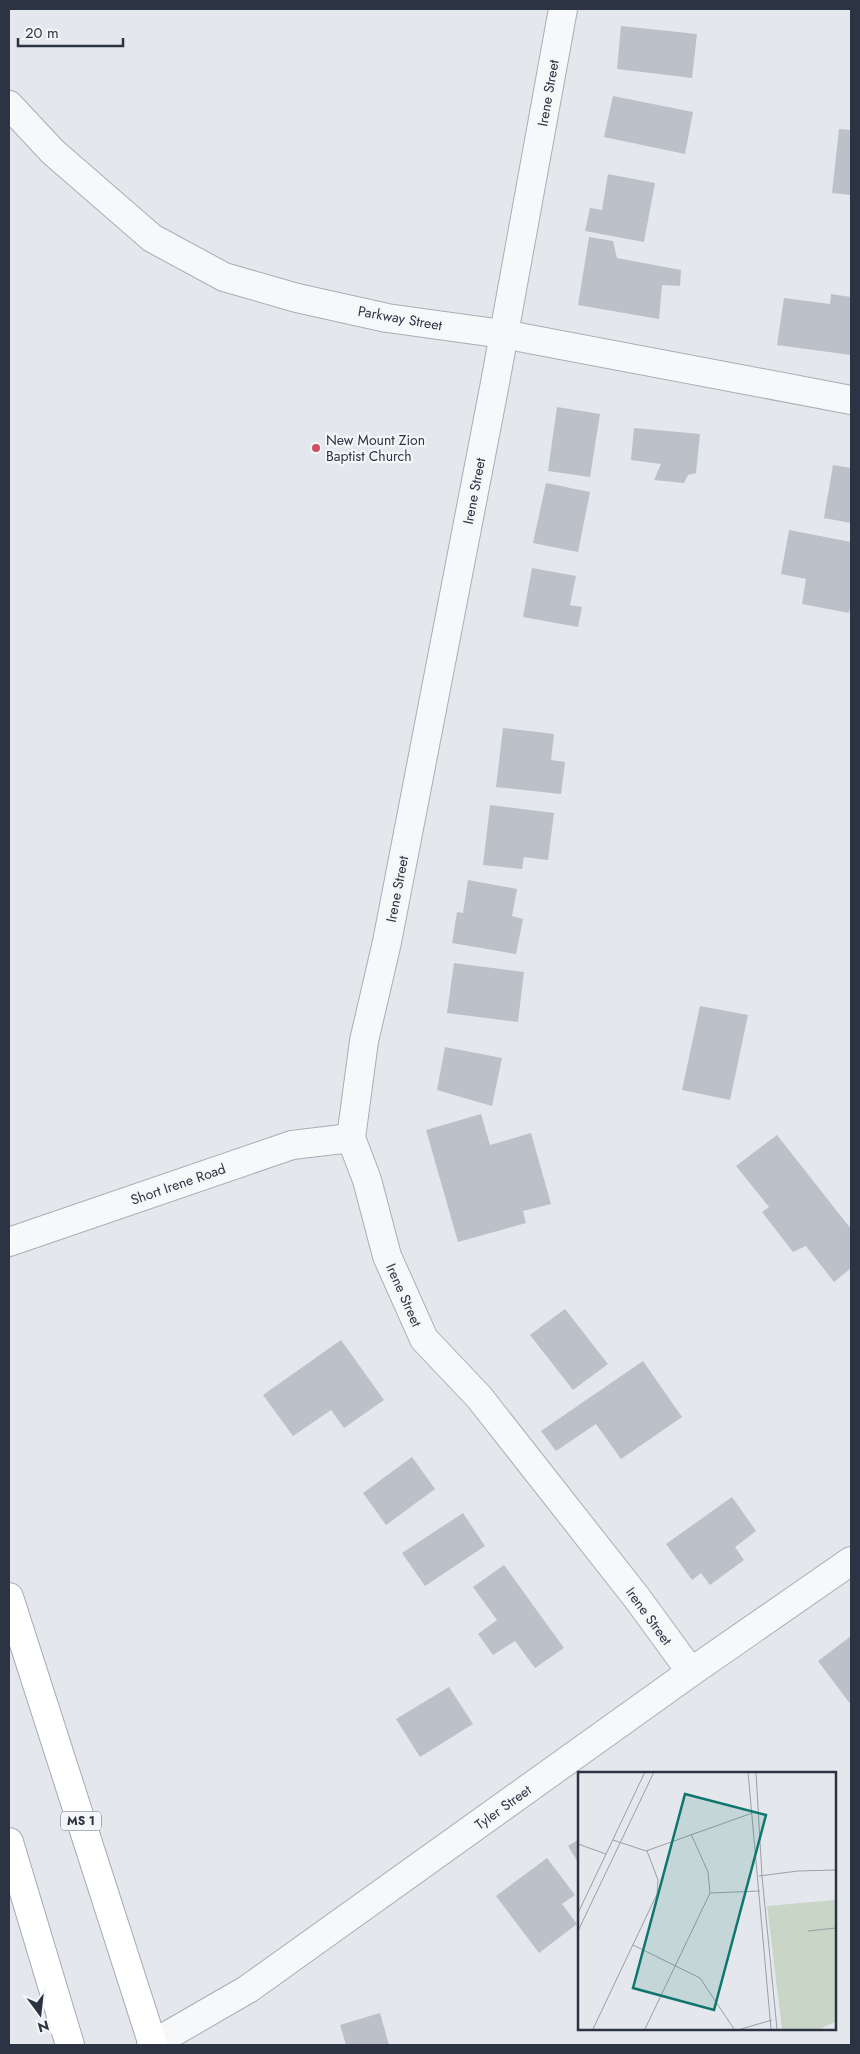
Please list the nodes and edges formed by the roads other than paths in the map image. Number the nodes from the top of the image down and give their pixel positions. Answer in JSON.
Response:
{"nodes":[{"id":1,"x":563,"y":9,"type":"edge"},
{"id":2,"x":9,"y":105,"type":"edge"},
{"id":3,"x":504,"y":334,"type":"junction"},
{"id":4,"x":851,"y":400,"type":"edge"},
{"id":5,"x":351,"y":1138,"type":"junction"},
{"id":6,"x":9,"y":1242,"type":"edge"},
{"id":7,"x":851,"y":1561,"type":"edge"},
{"id":8,"x":9,"y":1597,"type":"edge"},
{"id":9,"x":691,"y":1672,"type":"junction"},
{"id":10,"x":9,"y":1842,"type":"edge"},
{"id":11,"x":70,"y":2045,"type":"edge"},
{"id":12,"x":152,"y":2045,"type":"edge"}],
"edges":[{"from":1,"to":3,"type":"street","name":"Irene Street"},
{"from":2,"to":3,"type":"street","name":"Parkway Street"},
{"from":3,"to":4,"type":"street","name":"Parkway Street"},
{"from":3,"to":5,"type":"street","name":"Irene Street"},
{"from":5,"to":6,"type":"street","name":"Short Irene Road"},
{"from":5,"to":9,"type":"street","name":"Irene Street"},
{"from":7,"to":9,"type":"street","name":"Tyler Street"},
{"from":8,"to":12,"type":"main road","number":"MS 1"},
{"from":9,"to":12,"type":"street","name":"Tyler Street"},
{"from":10,"to":11,"type":"main road"}]}
